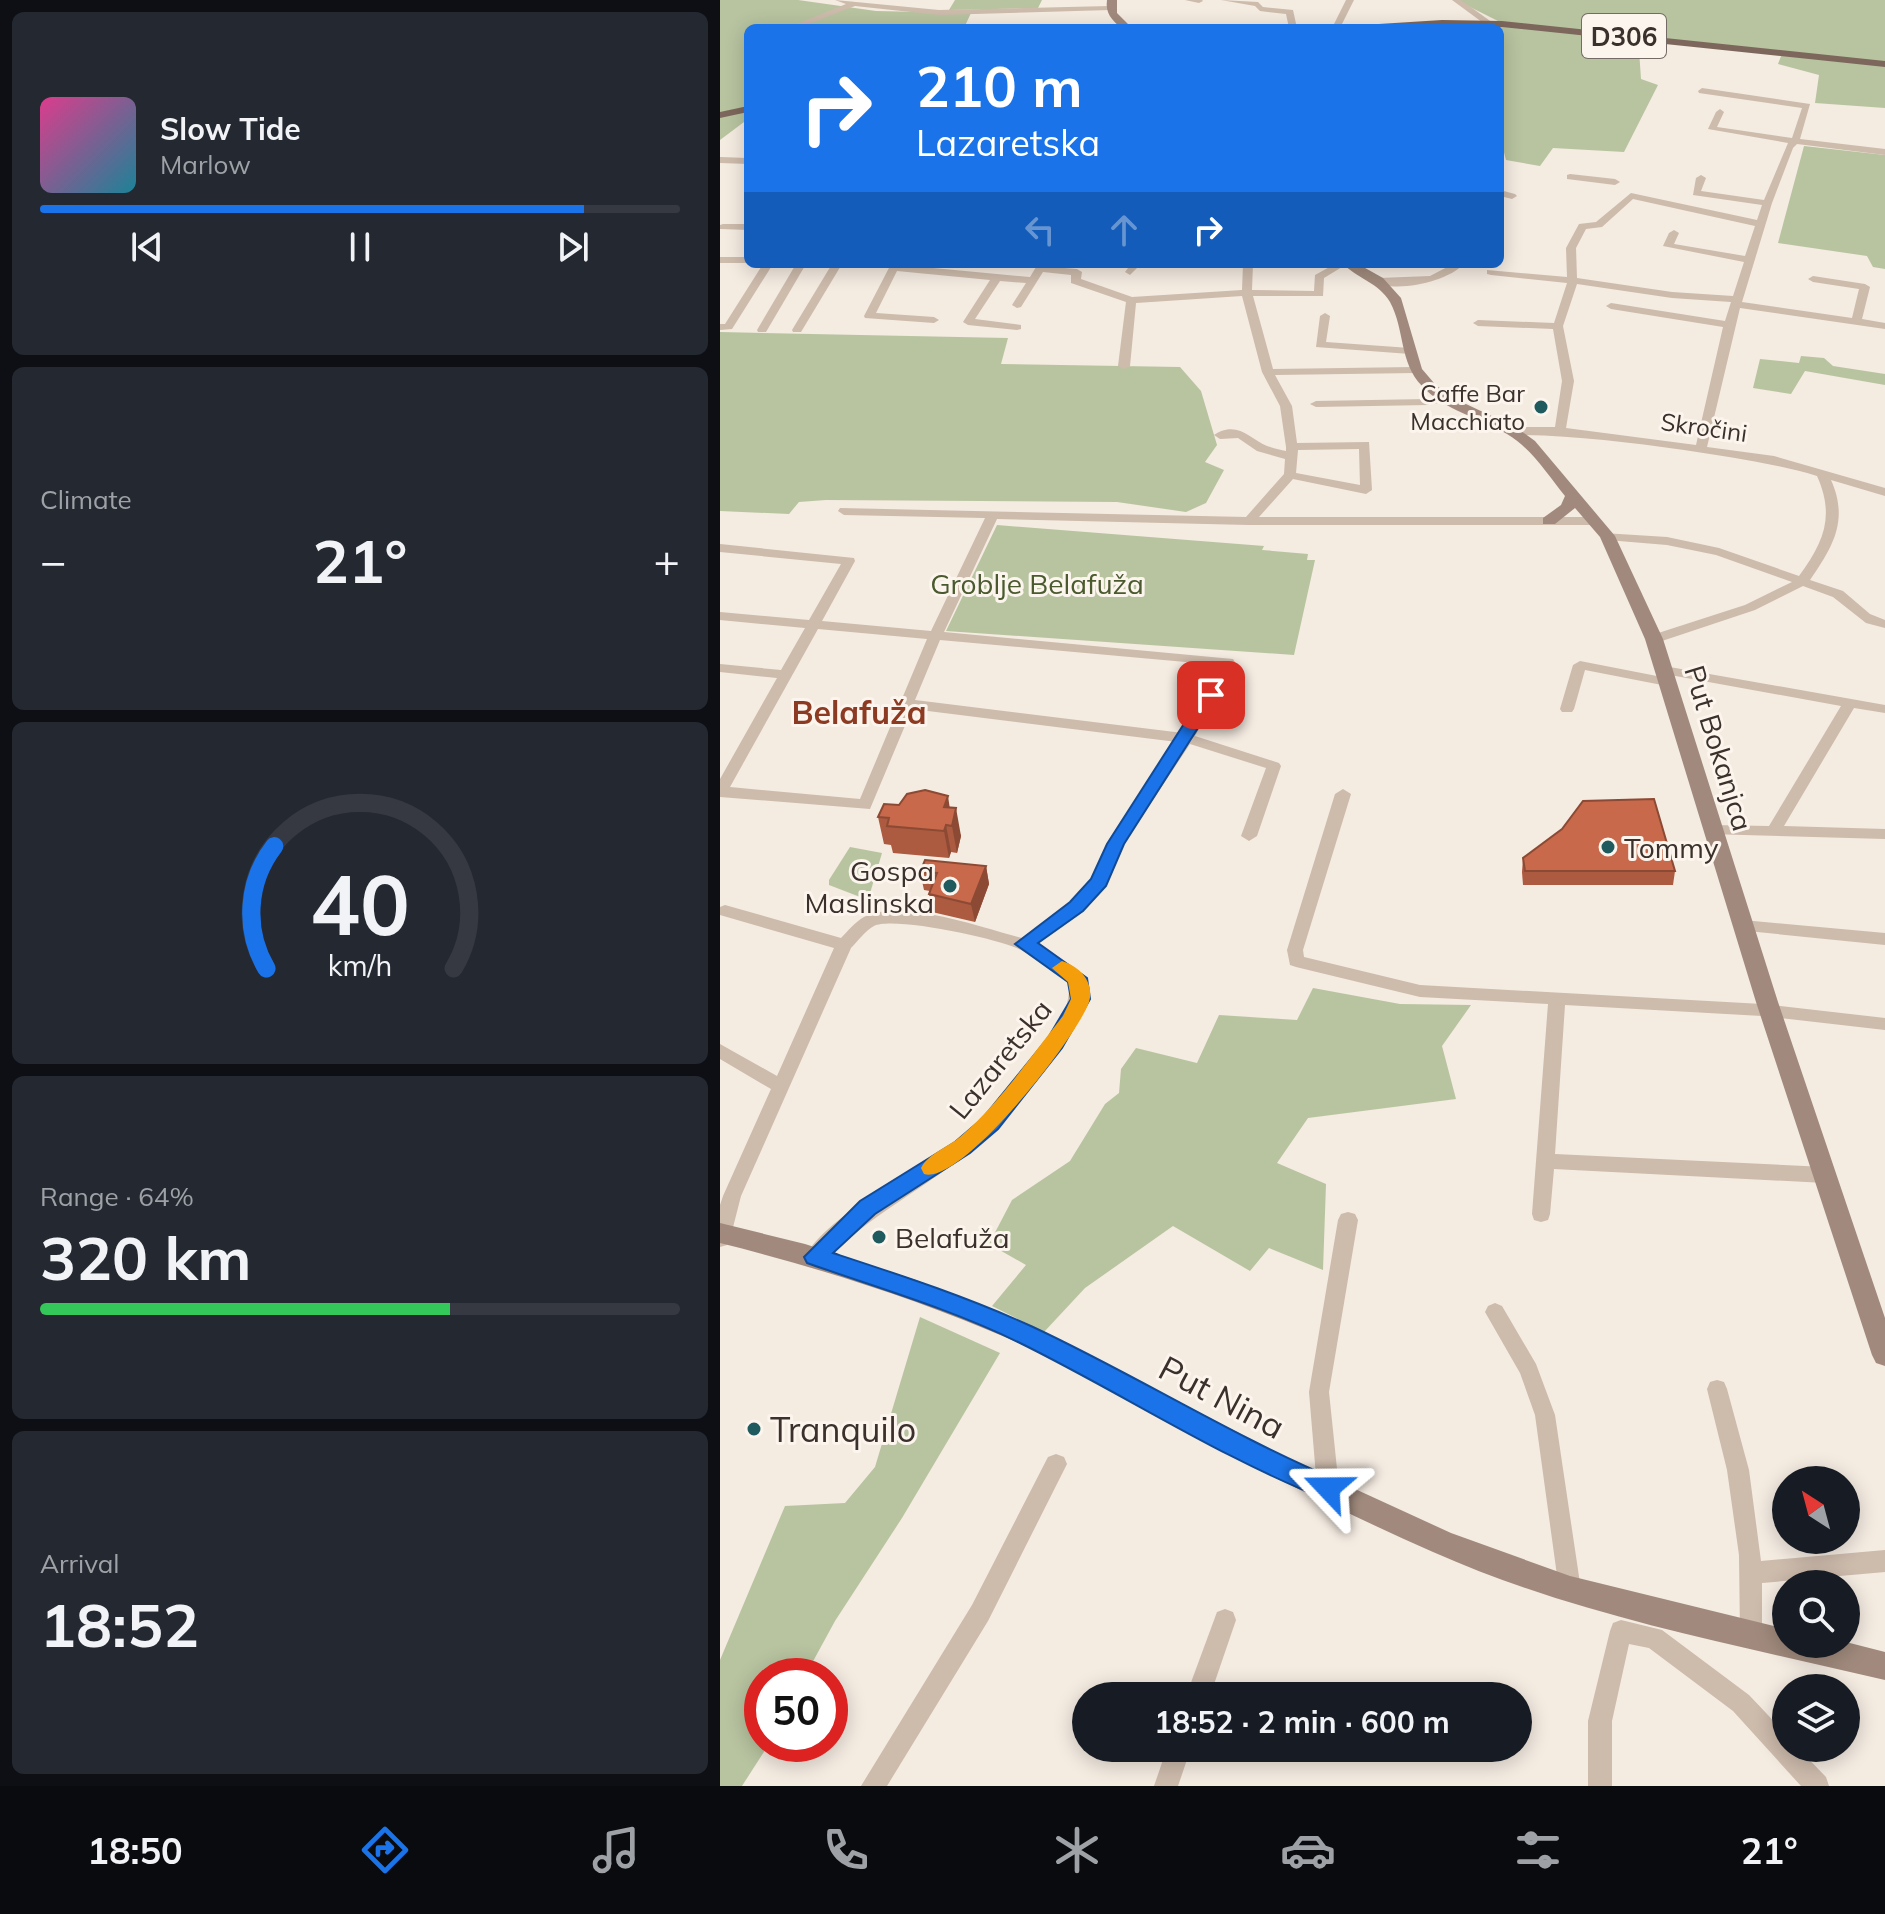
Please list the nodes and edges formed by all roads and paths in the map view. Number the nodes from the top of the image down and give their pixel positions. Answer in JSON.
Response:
{"nodes":[{"id":1,"x":922,"y":0,"type":"edge"},
{"id":2,"x":1189,"y":0,"type":"edge"},
{"id":3,"x":1225,"y":0,"type":"edge"},
{"id":4,"x":1350,"y":0,"type":"edge"},
{"id":5,"x":1456,"y":0,"type":"edge"},
{"id":6,"x":834,"y":1,"type":"edge"},
{"id":7,"x":1199,"y":1,"type":"edge"},
{"id":8,"x":861,"y":2,"type":"edge"},
{"id":9,"x":1111,"y":4,"type":"edge"},
{"id":10,"x":881,"y":7,"type":"junction"},
{"id":11,"x":912,"y":9,"type":"junction"},
{"id":12,"x":823,"y":15,"type":"junction"},
{"id":13,"x":1489,"y":23,"type":"junction"},
{"id":14,"x":801,"y":24,"type":"edge"},
{"id":15,"x":1122,"y":24,"type":"edge"},
{"id":16,"x":1292,"y":24,"type":"edge"},
{"id":17,"x":1338,"y":24,"type":"edge"},
{"id":18,"x":1464,"y":24,"type":"edge"},
{"id":19,"x":1499,"y":24,"type":"edge"},
{"id":20,"x":1504,"y":25,"type":"edge"},
{"id":21,"x":1885,"y":64,"type":"edge"},
{"id":22,"x":1702,"y":91,"type":"dead end"},
{"id":23,"x":744,"y":110,"type":"edge"},
{"id":24,"x":1720,"y":112,"type":"dead end"},
{"id":25,"x":720,"y":115,"type":"edge"},
{"id":26,"x":1795,"y":141,"type":"junction"},
{"id":27,"x":1885,"y":152,"type":"edge"},
{"id":28,"x":720,"y":160,"type":"edge"},
{"id":29,"x":744,"y":161,"type":"edge"},
{"id":30,"x":1570,"y":177,"type":"dead end"},
{"id":31,"x":1701,"y":178,"type":"dead end"},
{"id":32,"x":1615,"y":182,"type":"dead end"},
{"id":33,"x":1504,"y":194,"type":"edge"},
{"id":34,"x":1512,"y":196,"type":"dead end"},
{"id":35,"x":1767,"y":203,"type":"junction"},
{"id":36,"x":1761,"y":224,"type":"junction"},
{"id":37,"x":723,"y":227,"type":"dead end"},
{"id":38,"x":744,"y":227,"type":"edge"},
{"id":39,"x":1674,"y":233,"type":"dead end"},
{"id":40,"x":720,"y":260,"type":"edge"},
{"id":41,"x":744,"y":260,"type":"edge"},
{"id":42,"x":1751,"y":260,"type":"junction"},
{"id":43,"x":765,"y":268,"type":"edge"},
{"id":44,"x":799,"y":268,"type":"edge"},
{"id":45,"x":835,"y":268,"type":"edge"},
{"id":46,"x":894,"y":268,"type":"edge"},
{"id":47,"x":912,"y":268,"type":"edge"},
{"id":48,"x":1248,"y":268,"type":"edge"},
{"id":49,"x":1335,"y":268,"type":"edge"},
{"id":50,"x":1356,"y":268,"type":"edge"},
{"id":51,"x":1455,"y":268,"type":"edge"},
{"id":52,"x":1491,"y":272,"type":"dead end"},
{"id":53,"x":997,"y":278,"type":"junction"},
{"id":54,"x":1813,"y":279,"type":"dead end"},
{"id":55,"x":1033,"y":280,"type":"junction"},
{"id":56,"x":1378,"y":281,"type":"junction"},
{"id":57,"x":1572,"y":282,"type":"junction"},
{"id":58,"x":1247,"y":294,"type":"junction"},
{"id":59,"x":1131,"y":300,"type":"junction"},
{"id":60,"x":1738,"y":301,"type":"junction"},
{"id":61,"x":1017,"y":305,"type":"dead end"},
{"id":62,"x":1611,"y":306,"type":"dead end"},
{"id":63,"x":1325,"y":316,"type":"dead end"},
{"id":64,"x":934,"y":320,"type":"dead end"},
{"id":65,"x":1856,"y":321,"type":"junction"},
{"id":66,"x":1478,"y":323,"type":"dead end"},
{"id":67,"x":1729,"y":325,"type":"junction"},
{"id":68,"x":1558,"y":326,"type":"junction"},
{"id":69,"x":1885,"y":326,"type":"edge"},
{"id":70,"x":720,"y":327,"type":"edge"},
{"id":71,"x":1017,"y":327,"type":"dead end"},
{"id":72,"x":762,"y":330,"type":"dead end"},
{"id":73,"x":797,"y":330,"type":"dead end"},
{"id":74,"x":1410,"y":351,"type":"junction"},
{"id":75,"x":1124,"y":366,"type":"dead end"},
{"id":76,"x":1415,"y":370,"type":"junction"},
{"id":77,"x":1268,"y":372,"type":"junction"},
{"id":78,"x":1444,"y":399,"type":"junction"},
{"id":79,"x":1316,"y":404,"type":"dead end"},
{"id":80,"x":1512,"y":431,"type":"junction"},
{"id":81,"x":1560,"y":431,"type":"junction"},
{"id":82,"x":1220,"y":435,"type":"dead end"},
{"id":83,"x":1701,"y":448,"type":"junction"},
{"id":84,"x":1292,"y":452,"type":"junction"},
{"id":85,"x":1822,"y":474,"type":"junction"},
{"id":86,"x":1290,"y":475,"type":"junction"},
{"id":87,"x":1885,"y":492,"type":"edge"},
{"id":88,"x":1574,"y":494,"type":"junction"},
{"id":89,"x":844,"y":511,"type":"dead end"},
{"id":90,"x":992,"y":516,"type":"junction"},
{"id":91,"x":1253,"y":517,"type":"junction"},
{"id":92,"x":1549,"y":521,"type":"junction"},
{"id":93,"x":1596,"y":521,"type":"junction"},
{"id":94,"x":1607,"y":536,"type":"junction"},
{"id":95,"x":720,"y":548,"type":"edge"},
{"id":96,"x":1801,"y":582,"type":"junction"},
{"id":97,"x":720,"y":616,"type":"edge"},
{"id":98,"x":814,"y":624,"type":"junction"},
{"id":99,"x":1885,"y":624,"type":"edge"},
{"id":100,"x":935,"y":636,"type":"junction"},
{"id":101,"x":1654,"y":639,"type":"junction"},
{"id":102,"x":720,"y":668,"type":"edge"},
{"id":103,"x":787,"y":675,"type":"junction"},
{"id":104,"x":1666,"y":676,"type":"junction"},
{"id":105,"x":1850,"y":703,"type":"junction"},
{"id":106,"x":909,"y":704,"type":"junction"},
{"id":107,"x":1567,"y":709,"type":"dead end"},
{"id":108,"x":1885,"y":709,"type":"edge"},
{"id":109,"x":1185,"y":738,"type":"junction"},
{"id":110,"x":720,"y":791,"type":"edge"},
{"id":111,"x":1343,"y":794,"type":"dead end"},
{"id":112,"x":1713,"y":830,"type":"junction"},
{"id":113,"x":1773,"y":832,"type":"junction"},
{"id":114,"x":1885,"y":834,"type":"edge"},
{"id":115,"x":1249,"y":836,"type":"dead end"},
{"id":116,"x":725,"y":911,"type":"dead end"},
{"id":117,"x":1743,"y":926,"type":"junction"},
{"id":118,"x":1885,"y":939,"type":"edge"},
{"id":119,"x":1024,"y":944,"type":"junction"},
{"id":120,"x":844,"y":945,"type":"junction"},
{"id":121,"x":1557,"y":999,"type":"junction"},
{"id":122,"x":1769,"y":1010,"type":"junction"},
{"id":123,"x":1885,"y":1024,"type":"edge"},
{"id":124,"x":720,"y":1051,"type":"edge"},
{"id":125,"x":781,"y":1087,"type":"junction"},
{"id":126,"x":1547,"y":1161,"type":"junction"},
{"id":127,"x":1825,"y":1175,"type":"junction"},
{"id":128,"x":1541,"y":1214,"type":"dead end"},
{"id":129,"x":1348,"y":1220,"type":"dead end"},
{"id":130,"x":720,"y":1235,"type":"edge"},
{"id":131,"x":815,"y":1257,"type":"junction"},
{"id":132,"x":1495,"y":1312,"type":"dead end"},
{"id":133,"x":1885,"y":1355,"type":"edge"},
{"id":134,"x":1717,"y":1389,"type":"dead end"},
{"id":135,"x":1056,"y":1464,"type":"dead end"},
{"id":136,"x":1328,"y":1488,"type":"junction"},
{"id":137,"x":1885,"y":1561,"type":"edge"},
{"id":138,"x":1749,"y":1573,"type":"junction"},
{"id":139,"x":1570,"y":1590,"type":"junction"},
{"id":140,"x":1225,"y":1620,"type":"dead end"},
{"id":141,"x":1751,"y":1634,"type":"junction"},
{"id":142,"x":1772,"y":1639,"type":"edge"},
{"id":143,"x":1852,"y":1658,"type":"edge"},
{"id":144,"x":1885,"y":1666,"type":"edge"},
{"id":145,"x":1203,"y":1682,"type":"edge"},
{"id":146,"x":1174,"y":1762,"type":"edge"},
{"id":147,"x":877,"y":1785,"type":"edge"},
{"id":148,"x":1166,"y":1786,"type":"edge"},
{"id":149,"x":1600,"y":1786,"type":"edge"},
{"id":150,"x":1817,"y":1786,"type":"edge"}],
"edges":[{"from":1,"to":11,"type":"street"},
{"from":2,"to":7,"type":"street"},
{"from":3,"to":16,"type":"street"},
{"from":4,"to":17,"type":"street"},
{"from":5,"to":13,"type":"street"},
{"from":6,"to":8,"type":"street"},
{"from":6,"to":12,"type":"street"},
{"from":8,"to":10,"type":"street"},
{"from":8,"to":12,"type":"street"},
{"from":9,"to":11,"type":"street"},
{"from":9,"to":15,"type":"main road"},
{"from":10,"to":11,"type":"street"},
{"from":10,"to":12,"type":"street"},
{"from":12,"to":14,"type":"street"},
{"from":13,"to":18,"type":"main road","number":"D306"},
{"from":13,"to":19,"type":"main road","number":"D306"},
{"from":20,"to":21,"type":"main road","number":"D306"},
{"from":22,"to":26,"type":"street"},
{"from":23,"to":25,"type":"main road"},
{"from":24,"to":26,"type":"street"},
{"from":26,"to":27,"type":"street"},
{"from":26,"to":35,"type":"street"},
{"from":28,"to":29,"type":"street"},
{"from":30,"to":32,"type":"street"},
{"from":31,"to":35,"type":"street"},
{"from":33,"to":34,"type":"street"},
{"from":35,"to":36,"type":"street"},
{"from":36,"to":42,"type":"street"},
{"from":36,"to":57,"type":"street"},
{"from":37,"to":38,"type":"street"},
{"from":39,"to":42,"type":"street"},
{"from":40,"to":41,"type":"street"},
{"from":42,"to":60,"type":"street"},
{"from":43,"to":70,"type":"street"},
{"from":44,"to":72,"type":"street"},
{"from":45,"to":73,"type":"street"},
{"from":46,"to":64,"type":"street"},
{"from":47,"to":53,"type":"street"},
{"from":48,"to":58,"type":"street"},
{"from":49,"to":58,"type":"street"},
{"from":50,"to":56,"type":"main road"},
{"from":51,"to":56,"type":"street"},
{"from":52,"to":57,"type":"street"},
{"from":53,"to":55,"type":"street"},
{"from":53,"to":71,"type":"street"},
{"from":54,"to":65,"type":"street"},
{"from":55,"to":59,"type":"street"},
{"from":55,"to":61,"type":"street"},
{"from":56,"to":74,"type":"main road"},
{"from":57,"to":60,"type":"street"},
{"from":57,"to":68,"type":"street"},
{"from":58,"to":59,"type":"street"},
{"from":58,"to":77,"type":"street"},
{"from":59,"to":75,"type":"street"},
{"from":60,"to":65,"type":"street"},
{"from":60,"to":67,"type":"street"},
{"from":62,"to":67,"type":"street"},
{"from":63,"to":74,"type":"street"},
{"from":65,"to":69,"type":"street"},
{"from":66,"to":68,"type":"street"},
{"from":67,"to":83,"type":"street"},
{"from":68,"to":81,"type":"street"},
{"from":74,"to":76,"type":"main road"},
{"from":76,"to":77,"type":"street"},
{"from":76,"to":78,"type":"main road","name":"Put Bokanjca"},
{"from":77,"to":84,"type":"street"},
{"from":78,"to":79,"type":"street"},
{"from":78,"to":80,"type":"main road","name":"Put Bokanjca"},
{"from":80,"to":81,"type":"street","name":"Skročini"},
{"from":80,"to":88,"type":"main road","name":"Put Bokanjca"},
{"from":81,"to":83,"type":"street","name":"Skročini"},
{"from":82,"to":84,"type":"street"},
{"from":83,"to":85,"type":"street","name":"Skročini"},
{"from":84,"to":86,"type":"street"},
{"from":84,"to":86,"type":"street"},
{"from":85,"to":87,"type":"street","name":"Skročini"},
{"from":85,"to":96,"type":"street"},
{"from":86,"to":91,"type":"street"},
{"from":88,"to":92,"type":"main road"},
{"from":88,"to":93,"type":"main road","name":"Put Bokanjca"},
{"from":89,"to":90,"type":"street"},
{"from":90,"to":91,"type":"street"},
{"from":90,"to":100,"type":"street"},
{"from":91,"to":92,"type":"street"},
{"from":92,"to":93,"type":"street"},
{"from":93,"to":94,"type":"main road","name":"Put Bokanjca"},
{"from":94,"to":96,"type":"street"},
{"from":94,"to":101,"type":"main road","name":"Put Bokanjca"},
{"from":95,"to":98,"type":"street"},
{"from":96,"to":99,"type":"street"},
{"from":96,"to":101,"type":"street"},
{"from":97,"to":98,"type":"street"},
{"from":98,"to":100,"type":"street"},
{"from":98,"to":103,"type":"street"},
{"from":100,"to":106,"type":"street"},
{"from":100,"to":109,"type":"street"},
{"from":101,"to":104,"type":"main road","name":"Put Bokanjca"},
{"from":102,"to":103,"type":"street"},
{"from":103,"to":110,"type":"street"},
{"from":104,"to":105,"type":"street"},
{"from":104,"to":107,"type":"street"},
{"from":104,"to":112,"type":"main road","name":"Put Bokanjca"},
{"from":105,"to":108,"type":"street"},
{"from":105,"to":113,"type":"street"},
{"from":106,"to":109,"type":"street"},
{"from":106,"to":110,"type":"street"},
{"from":109,"to":115,"type":"street"},
{"from":109,"to":119,"type":"street"},
{"from":111,"to":121,"type":"street"},
{"from":112,"to":113,"type":"street"},
{"from":112,"to":117,"type":"main road","name":"Put Bokanjca"},
{"from":113,"to":114,"type":"street"},
{"from":116,"to":120,"type":"street"},
{"from":117,"to":118,"type":"street"},
{"from":117,"to":122,"type":"main road","name":"Put Bokanjca"},
{"from":119,"to":120,"type":"street","name":"Lazaretska"},
{"from":119,"to":131,"type":"street","name":"Lazaretska"},
{"from":120,"to":125,"type":"street"},
{"from":121,"to":122,"type":"street"},
{"from":121,"to":126,"type":"street"},
{"from":122,"to":123,"type":"street"},
{"from":122,"to":127,"type":"main road","name":"Put Bokanjca"},
{"from":124,"to":125,"type":"street"},
{"from":125,"to":130,"type":"street"},
{"from":126,"to":127,"type":"street"},
{"from":126,"to":128,"type":"street"},
{"from":127,"to":133,"type":"main road","name":"Put Bokanjca"},
{"from":129,"to":136,"type":"street"},
{"from":130,"to":131,"type":"main road","name":"Put Nina"},
{"from":131,"to":136,"type":"main road","name":"Put Nina"},
{"from":132,"to":139,"type":"street"},
{"from":134,"to":138,"type":"street"},
{"from":135,"to":147,"type":"street"},
{"from":136,"to":139,"type":"main road","name":"Put Nina"},
{"from":137,"to":138,"type":"street"},
{"from":138,"to":141,"type":"street"},
{"from":139,"to":141,"type":"main road","name":"Put Nina"},
{"from":140,"to":145,"type":"street"},
{"from":141,"to":142,"type":"main road","name":"Put Nina"},
{"from":143,"to":144,"type":"main road","name":"Put Nina"},
{"from":146,"to":148,"type":"street"},
{"from":149,"to":150,"type":"street"}]}
